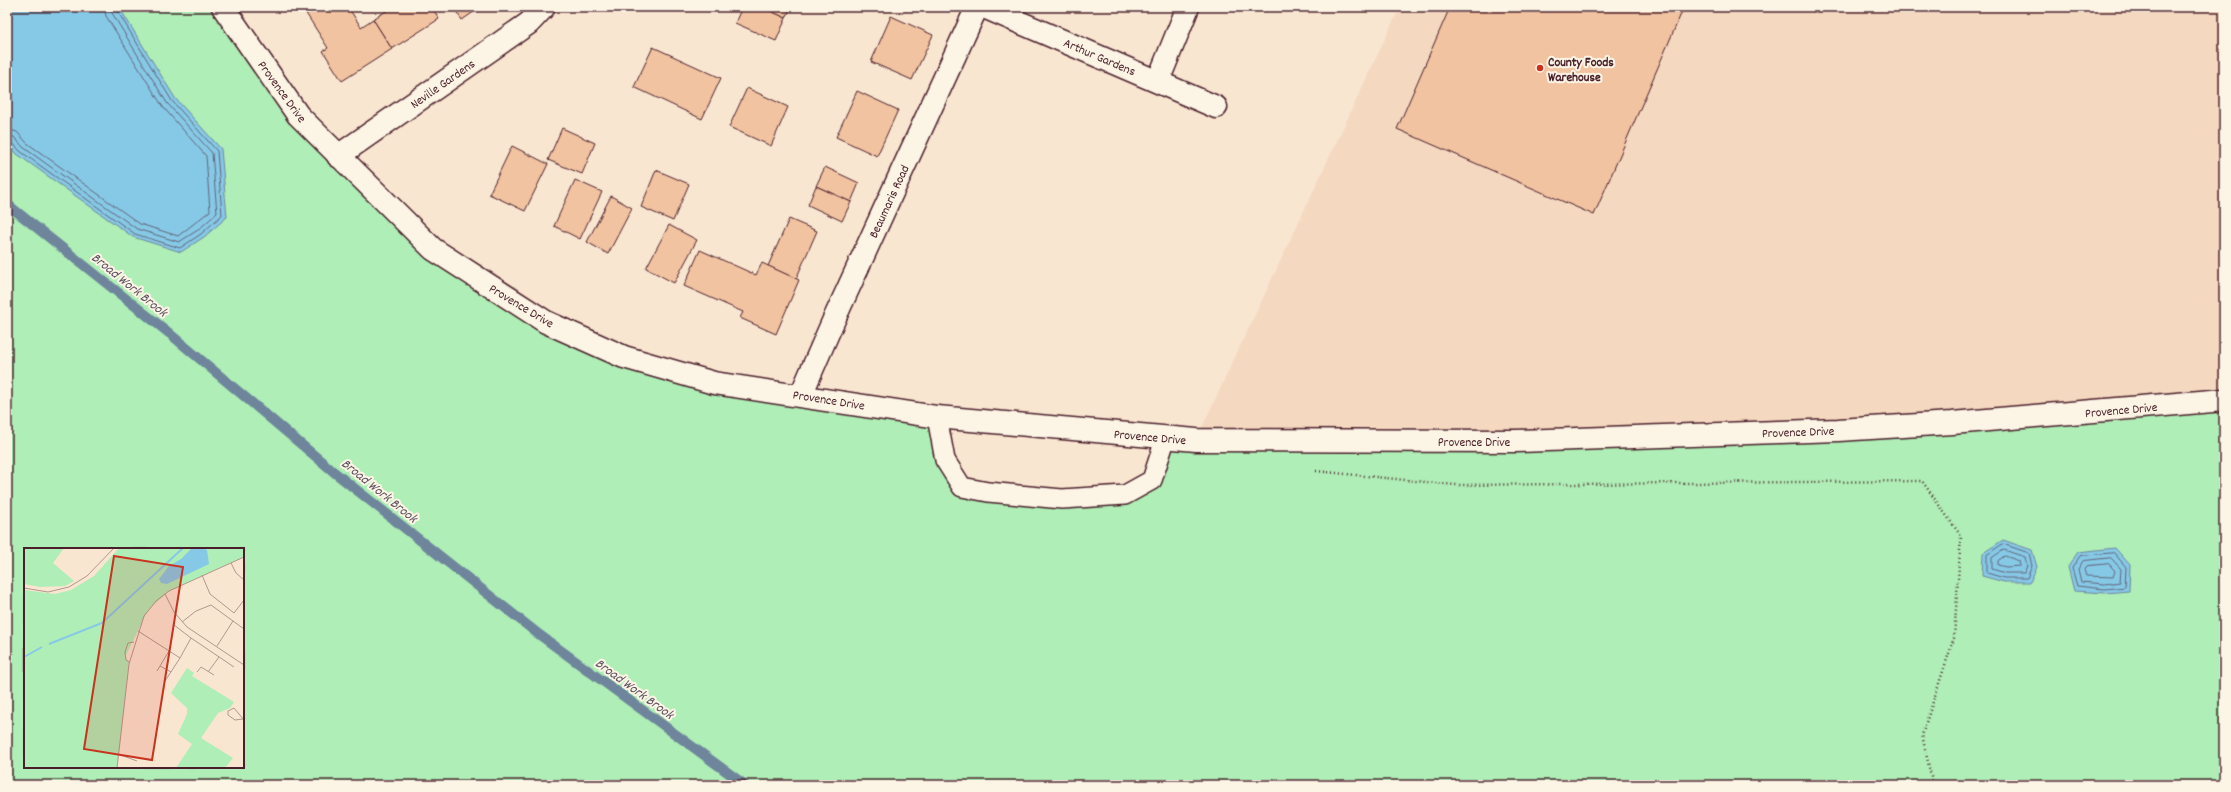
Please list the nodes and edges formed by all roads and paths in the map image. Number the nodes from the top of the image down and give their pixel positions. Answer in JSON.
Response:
{"nodes":[{"id":1,"x":223,"y":7,"type":"edge"},
{"id":2,"x":544,"y":7,"type":"edge"},
{"id":3,"x":977,"y":7,"type":"edge"},
{"id":4,"x":984,"y":7,"type":"edge"},
{"id":5,"x":1188,"y":7,"type":"edge"},
{"id":6,"x":1158,"y":81,"type":"junction"},
{"id":7,"x":1216,"y":107,"type":"dead end"},
{"id":8,"x":338,"y":156,"type":"junction"},
{"id":9,"x":801,"y":395,"type":"junction"},
{"id":10,"x":2224,"y":400,"type":"edge"},
{"id":11,"x":937,"y":416,"type":"junction"},
{"id":12,"x":1166,"y":437,"type":"junction"},
{"id":13,"x":1313,"y":471,"type":"dead end"},
{"id":14,"x":1933,"y":785,"type":"edge"}],
"edges":[{"from":1,"to":8,"type":"street","name":"Provence Drive"},
{"from":2,"to":8,"type":"street","name":"Neville Gardens"},
{"from":3,"to":9,"type":"street","name":"Beaumaris Road"},
{"from":4,"to":6,"type":"street","name":"Arthur Gardens"},
{"from":5,"to":6,"type":"street"},
{"from":6,"to":7,"type":"street","name":"Arthur Gardens"},
{"from":8,"to":9,"type":"street","name":"Provence Drive"},
{"from":9,"to":11,"type":"street","name":"Provence Drive"},
{"from":10,"to":12,"type":"street","name":"Provence Drive"},
{"from":11,"to":12,"type":"street","name":"Provence Drive"},
{"from":11,"to":12,"type":"lane"},
{"from":13,"to":14,"type":"path"}]}
